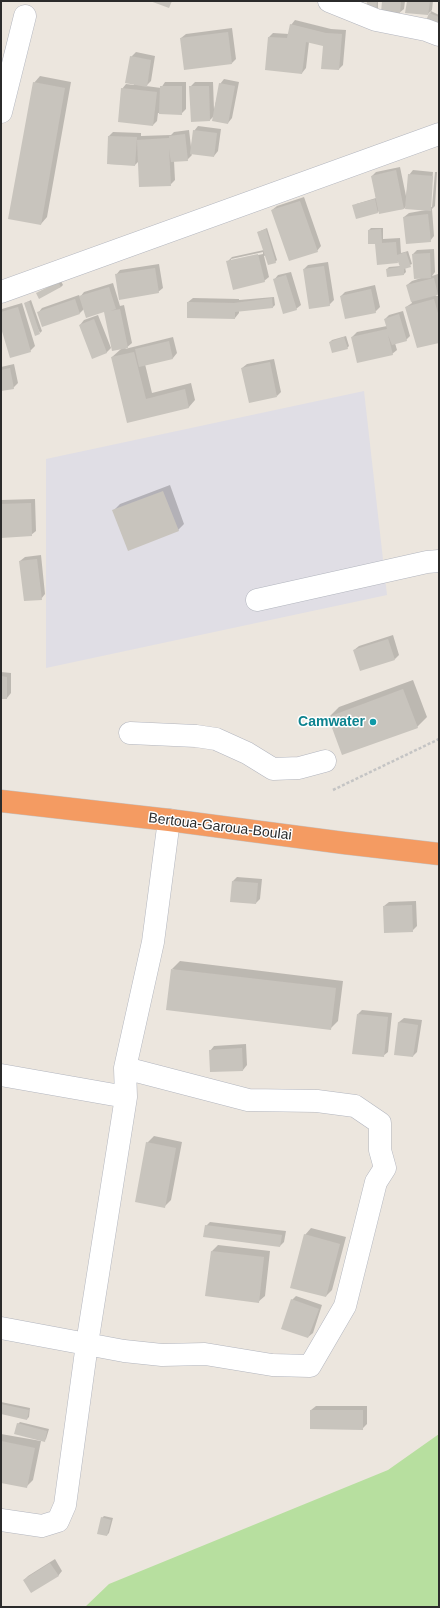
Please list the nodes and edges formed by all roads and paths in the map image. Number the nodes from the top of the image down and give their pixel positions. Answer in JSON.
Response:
{"nodes":[{"id":1,"x":329,"y":1,"type":"edge"},
{"id":2,"x":25,"y":16,"type":"dead end"},
{"id":3,"x":439,"y":35,"type":"edge"},
{"id":4,"x":1,"y":112,"type":"edge"},
{"id":5,"x":439,"y":134,"type":"edge"},
{"id":6,"x":1,"y":292,"type":"edge"},
{"id":7,"x":439,"y":561,"type":"edge"},
{"id":8,"x":257,"y":600,"type":"dead end"},
{"id":9,"x":130,"y":733,"type":"dead end"},
{"id":10,"x":439,"y":739,"type":"edge"},
{"id":11,"x":325,"y":761,"type":"dead end"},
{"id":12,"x":333,"y":790,"type":"dead end"},
{"id":13,"x":1,"y":801,"type":"edge"},
{"id":14,"x":169,"y":820,"type":"junction"},
{"id":15,"x":439,"y":854,"type":"edge"},
{"id":16,"x":125,"y":1068,"type":"junction"},
{"id":17,"x":1,"y":1075,"type":"edge"},
{"id":18,"x":126,"y":1097,"type":"junction"},
{"id":19,"x":1,"y":1328,"type":"edge"},
{"id":20,"x":87,"y":1344,"type":"junction"},
{"id":21,"x":1,"y":1520,"type":"edge"}],
"edges":[{"from":1,"to":3,"type":"street"},
{"from":2,"to":4,"type":"street"},
{"from":5,"to":6,"type":"street"},
{"from":7,"to":8,"type":"street"},
{"from":9,"to":11,"type":"street"},
{"from":10,"to":12,"type":"path"},
{"from":13,"to":14,"type":"highway","name":"Bertoua-Garoua-Boulai"},
{"from":14,"to":15,"type":"highway","name":"Bertoua-Garoua-Boulai"},
{"from":14,"to":16,"type":"street"},
{"from":16,"to":18,"type":"street"},
{"from":16,"to":20,"type":"street"},
{"from":17,"to":18,"type":"street"},
{"from":18,"to":20,"type":"street"},
{"from":19,"to":20,"type":"street"},
{"from":20,"to":21,"type":"street"}]}
